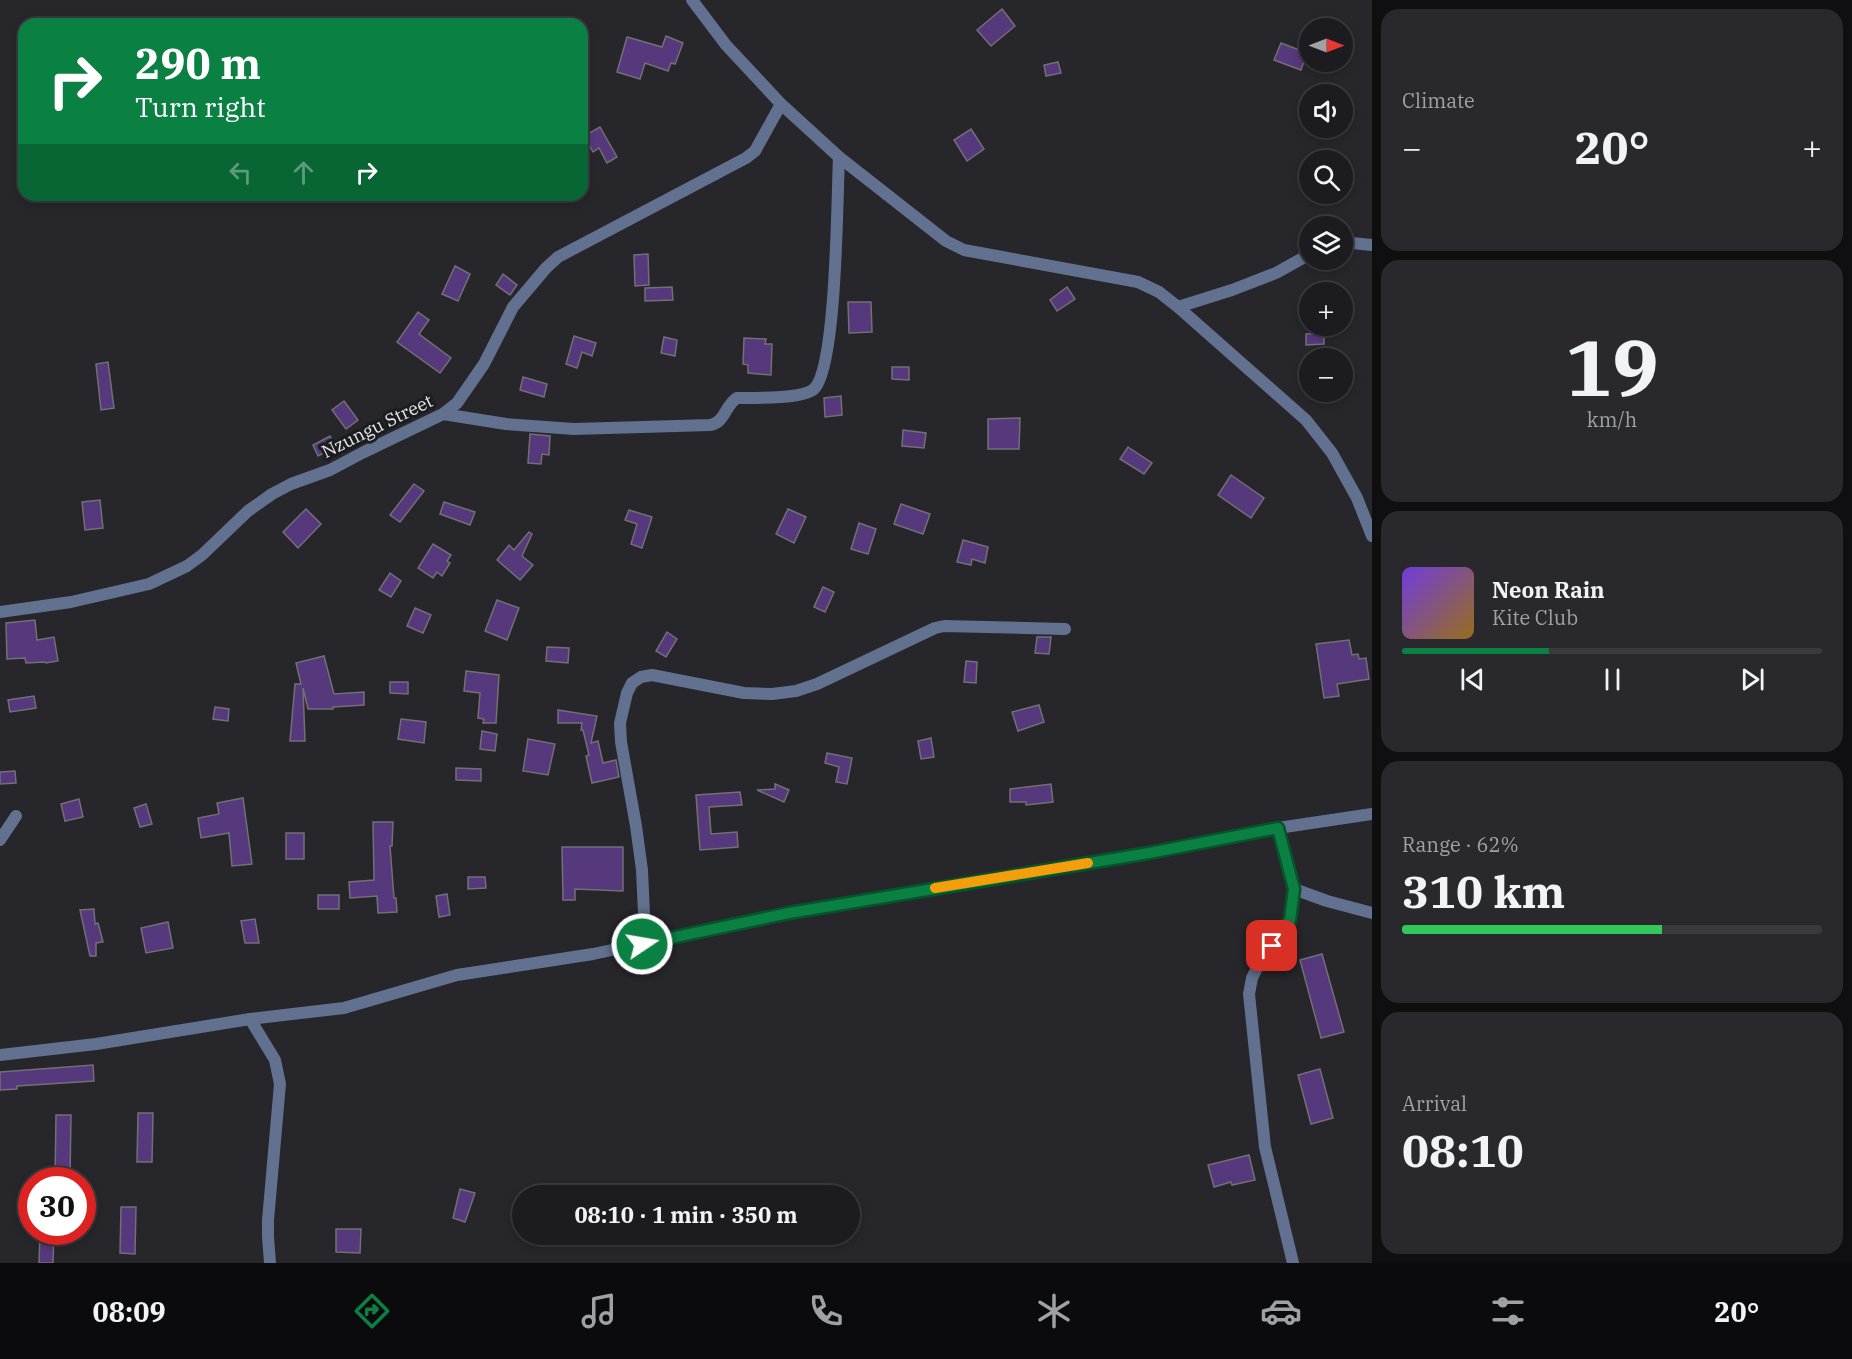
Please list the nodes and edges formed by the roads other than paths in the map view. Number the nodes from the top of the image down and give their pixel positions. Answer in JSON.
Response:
{"nodes":[{"id":1,"x":692,"y":0,"type":"edge"},
{"id":2,"x":781,"y":104,"type":"junction"},
{"id":3,"x":839,"y":157,"type":"junction"},
{"id":4,"x":1353,"y":244,"type":"edge"},
{"id":5,"x":1372,"y":245,"type":"edge"},
{"id":6,"x":1299,"y":260,"type":"edge"},
{"id":7,"x":1178,"y":307,"type":"junction"},
{"id":8,"x":443,"y":414,"type":"junction"},
{"id":9,"x":1372,"y":536,"type":"edge"},
{"id":10,"x":0,"y":612,"type":"edge"},
{"id":11,"x":1065,"y":630,"type":"dead end"},
{"id":12,"x":1372,"y":814,"type":"edge"},
{"id":13,"x":16,"y":816,"type":"dead end"},
{"id":14,"x":1278,"y":828,"type":"junction"},
{"id":15,"x":0,"y":840,"type":"edge"},
{"id":16,"x":1294,"y":889,"type":"junction"},
{"id":17,"x":1372,"y":913,"type":"edge"},
{"id":18,"x":642,"y":944,"type":"junction"},
{"id":19,"x":250,"y":1019,"type":"junction"},
{"id":20,"x":0,"y":1055,"type":"edge"},
{"id":21,"x":270,"y":1263,"type":"edge"},
{"id":22,"x":1293,"y":1263,"type":"edge"}],
"edges":[{"from":1,"to":2,"type":"street"},
{"from":2,"to":3,"type":"street"},
{"from":2,"to":8,"type":"street","name":"Nzungu Street"},
{"from":3,"to":7,"type":"street"},
{"from":3,"to":8,"type":"street"},
{"from":4,"to":5,"type":"street"},
{"from":6,"to":7,"type":"street"},
{"from":7,"to":9,"type":"street"},
{"from":8,"to":10,"type":"street","name":"Nzungu Street"},
{"from":11,"to":18,"type":"street"},
{"from":12,"to":14,"type":"street"},
{"from":13,"to":15,"type":"street"},
{"from":14,"to":16,"type":"street"},
{"from":14,"to":18,"type":"street"},
{"from":16,"to":17,"type":"street"},
{"from":16,"to":22,"type":"street"},
{"from":18,"to":19,"type":"street"},
{"from":19,"to":20,"type":"street"},
{"from":19,"to":21,"type":"street"}]}
